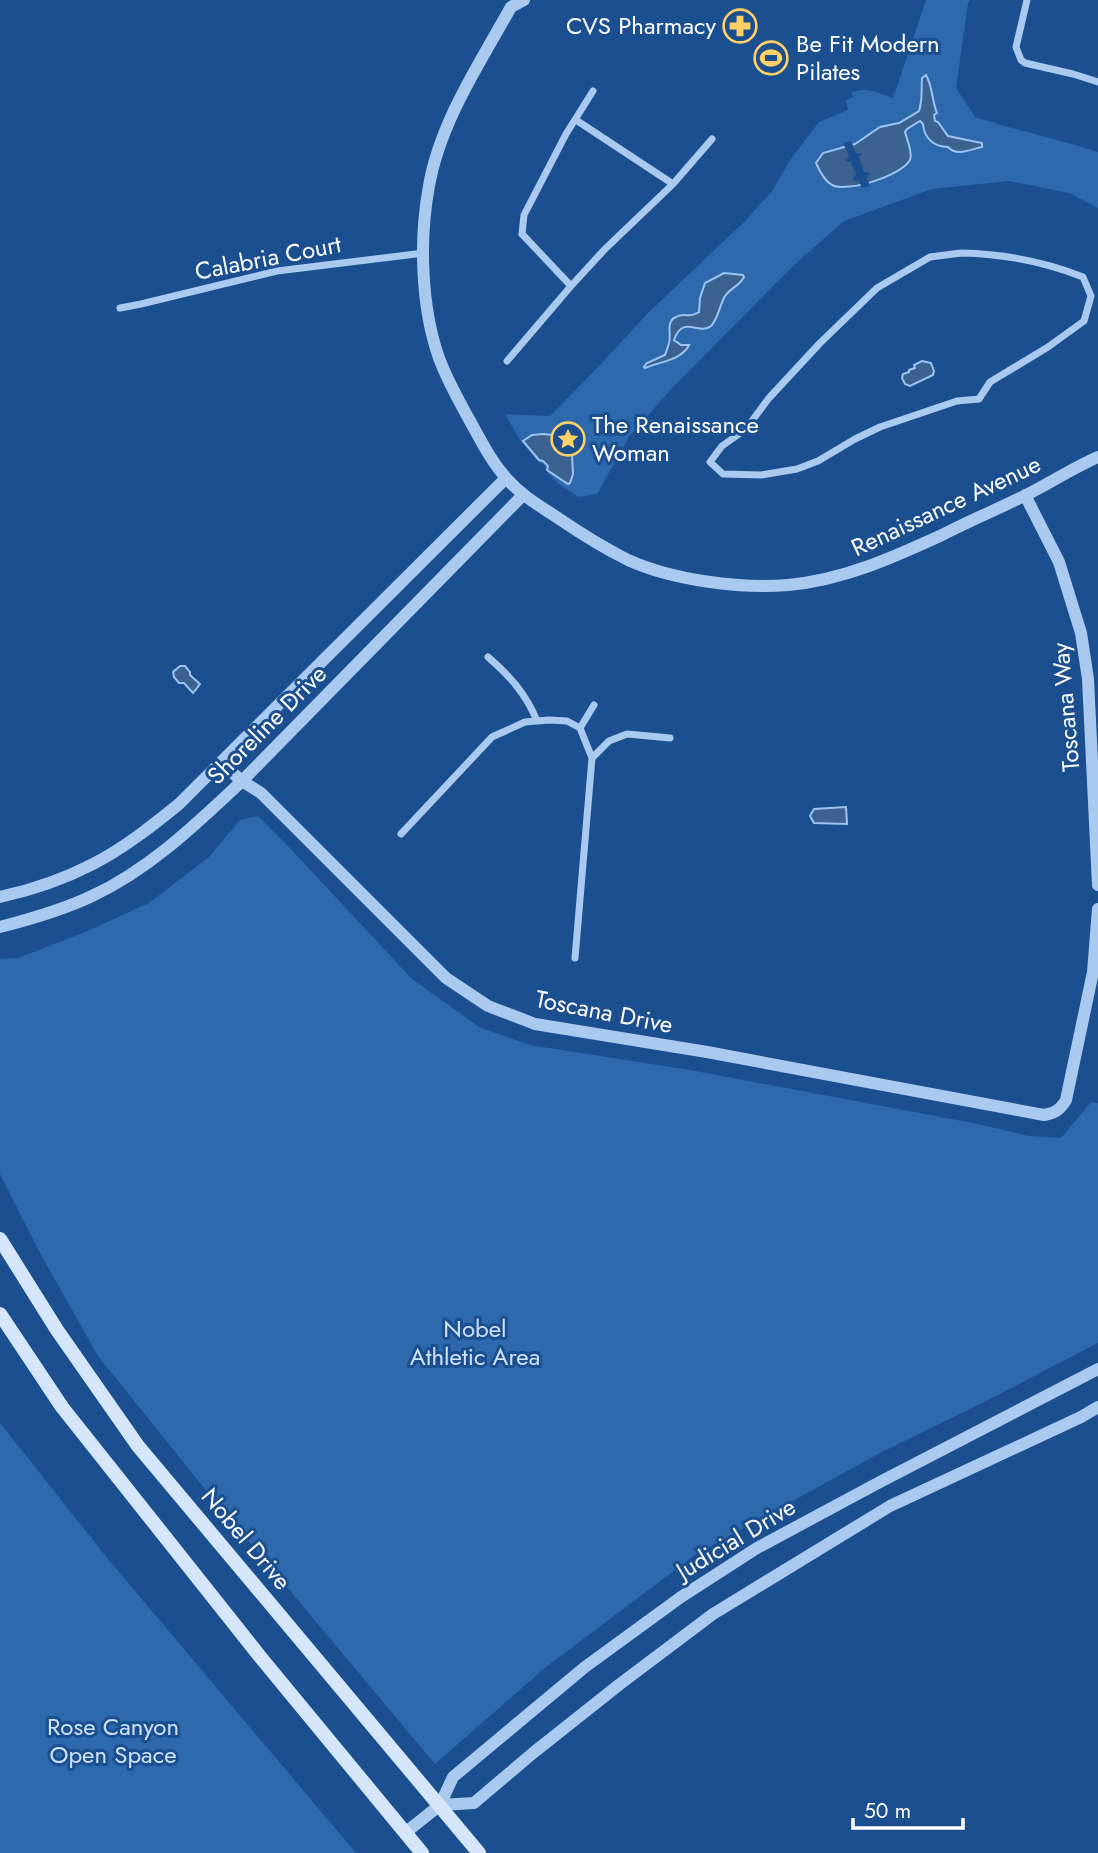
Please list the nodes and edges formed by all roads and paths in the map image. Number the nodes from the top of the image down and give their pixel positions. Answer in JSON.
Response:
{"nodes":[{"id":1,"x":524,"y":0,"type":"edge"},
{"id":2,"x":1027,"y":0,"type":"edge"},
{"id":3,"x":510,"y":3,"type":"edge"},
{"id":4,"x":1098,"y":82,"type":"edge"},
{"id":5,"x":593,"y":91,"type":"dead end"},
{"id":6,"x":576,"y":120,"type":"junction"},
{"id":7,"x":712,"y":139,"type":"dead end"},
{"id":8,"x":673,"y":184,"type":"junction"},
{"id":9,"x":522,"y":234,"type":"junction"},
{"id":10,"x":512,"y":236,"type":"dead end"},
{"id":11,"x":424,"y":253,"type":"junction"},
{"id":12,"x":571,"y":286,"type":"junction"},
{"id":13,"x":1094,"y":298,"type":"edge"},
{"id":14,"x":120,"y":308,"type":"dead end"},
{"id":15,"x":507,"y":361,"type":"dead end"},
{"id":16,"x":1098,"y":457,"type":"edge"},
{"id":17,"x":506,"y":478,"type":"junction"},
{"id":18,"x":523,"y":495,"type":"junction"},
{"id":19,"x":1025,"y":495,"type":"junction"},
{"id":20,"x":488,"y":657,"type":"dead end"},
{"id":21,"x":594,"y":705,"type":"dead end"},
{"id":22,"x":537,"y":721,"type":"junction"},
{"id":23,"x":580,"y":728,"type":"junction"},
{"id":24,"x":670,"y":738,"type":"dead end"},
{"id":25,"x":592,"y":758,"type":"junction"},
{"id":26,"x":220,"y":762,"type":"junction"},
{"id":27,"x":242,"y":781,"type":"junction"},
{"id":28,"x":401,"y":834,"type":"dead end"},
{"id":29,"x":1098,"y":885,"type":"edge"},
{"id":30,"x":0,"y":897,"type":"edge"},
{"id":31,"x":1098,"y":909,"type":"edge"},
{"id":32,"x":0,"y":927,"type":"edge"},
{"id":33,"x":575,"y":958,"type":"dead end"},
{"id":34,"x":0,"y":1239,"type":"edge"},
{"id":35,"x":0,"y":1314,"type":"edge"},
{"id":36,"x":1098,"y":1369,"type":"edge"},
{"id":37,"x":1098,"y":1407,"type":"edge"},
{"id":38,"x":440,"y":1805,"type":"junction"},
{"id":39,"x":405,"y":1833,"type":"junction"},
{"id":40,"x":422,"y":1853,"type":"edge"},
{"id":41,"x":479,"y":1853,"type":"edge"}],
"edges":[{"from":1,"to":3,"type":"street","name":"Renaissance Avenue"},
{"from":2,"to":4,"type":"street"},
{"from":3,"to":11,"type":"street","name":"Renaissance Avenue"},
{"from":5,"to":6,"type":"street"},
{"from":6,"to":8,"type":"street"},
{"from":6,"to":9,"type":"street"},
{"from":7,"to":8,"type":"street"},
{"from":8,"to":12,"type":"street"},
{"from":9,"to":10,"type":"street"},
{"from":9,"to":12,"type":"street"},
{"from":11,"to":14,"type":"street","name":"Calabria Court"},
{"from":11,"to":17,"type":"street","name":"Renaissance Avenue"},
{"from":12,"to":15,"type":"street"},
{"from":13,"to":13,"type":"street"},
{"from":16,"to":19,"type":"street","name":"Renaissance Avenue"},
{"from":17,"to":18,"type":"street","name":"Renaissance Avenue"},
{"from":17,"to":26,"type":"street","name":"Shoreline Drive"},
{"from":18,"to":19,"type":"street","name":"Renaissance Avenue"},
{"from":18,"to":27,"type":"street","name":"Shoreline Drive"},
{"from":19,"to":29,"type":"street","name":"Toscana Way"},
{"from":20,"to":22,"type":"street"},
{"from":21,"to":23,"type":"street"},
{"from":22,"to":23,"type":"street"},
{"from":22,"to":28,"type":"street"},
{"from":23,"to":25,"type":"street"},
{"from":24,"to":25,"type":"street"},
{"from":25,"to":33,"type":"street"},
{"from":26,"to":27,"type":"street","name":"Toscana Drive"},
{"from":26,"to":30,"type":"street","name":"Shoreline Drive"},
{"from":27,"to":31,"type":"street","name":"Toscana Drive"},
{"from":27,"to":32,"type":"street","name":"Shoreline Drive"},
{"from":34,"to":38,"type":"main road","name":"Nobel Drive"},
{"from":35,"to":39,"type":"main road"},
{"from":36,"to":38,"type":"street","name":"Judicial Drive"},
{"from":37,"to":38,"type":"street"},
{"from":38,"to":39,"type":"street","name":"Judicial Drive"},
{"from":38,"to":41,"type":"main road","name":"Nobel Drive"},
{"from":39,"to":40,"type":"main road"}]}
